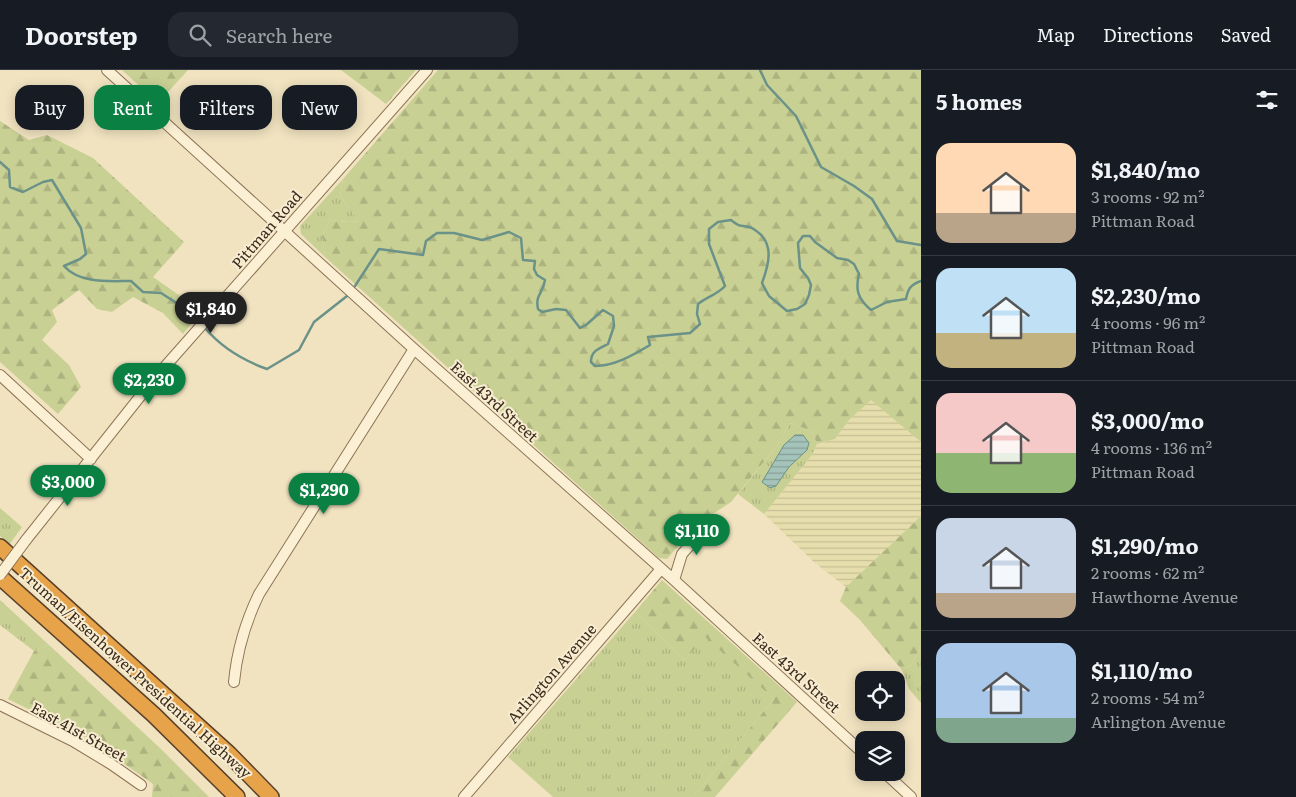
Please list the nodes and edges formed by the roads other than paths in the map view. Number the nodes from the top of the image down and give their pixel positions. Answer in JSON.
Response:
{"nodes":[{"id":1,"x":108,"y":70,"type":"edge"},
{"id":2,"x":426,"y":70,"type":"edge"},
{"id":3,"x":285,"y":231,"type":"junction"},
{"id":4,"x":414,"y":348,"type":"junction"},
{"id":5,"x":0,"y":375,"type":"edge"},
{"id":6,"x":90,"y":459,"type":"junction"},
{"id":7,"x":708,"y":525,"type":"dead end"},
{"id":8,"x":0,"y":547,"type":"edge"},
{"id":9,"x":662,"y":569,"type":"junction"},
{"id":10,"x":0,"y":576,"type":"edge"},
{"id":11,"x":674,"y":580,"type":"junction"},
{"id":12,"x":234,"y":682,"type":"dead end"},
{"id":13,"x":0,"y":705,"type":"edge"},
{"id":14,"x":855,"y":746,"type":"edge"},
{"id":15,"x":894,"y":781,"type":"edge"},
{"id":16,"x":141,"y":785,"type":"dead end"},
{"id":17,"x":237,"y":797,"type":"edge"},
{"id":18,"x":271,"y":797,"type":"edge"},
{"id":19,"x":464,"y":797,"type":"edge"},
{"id":20,"x":911,"y":797,"type":"edge"}],
"edges":[{"from":1,"to":3,"type":"street","name":"East 43rd Street"},
{"from":2,"to":3,"type":"street","name":"Pittman Road"},
{"from":3,"to":4,"type":"street","name":"East 43rd Street"},
{"from":3,"to":6,"type":"street","name":"Pittman Road"},
{"from":4,"to":9,"type":"street","name":"East 43rd Street"},
{"from":4,"to":12,"type":"street"},
{"from":5,"to":6,"type":"street"},
{"from":6,"to":10,"type":"street","name":"Pittman Road","bridge":true},
{"from":7,"to":11,"type":"street"},
{"from":8,"to":18,"type":"highway","name":"Truman/Eisenhower Presidential Highway"},
{"from":9,"to":11,"type":"street","name":"East 43rd Street"},
{"from":9,"to":19,"type":"street","name":"Arlington Avenue"},
{"from":10,"to":17,"type":"highway","name":"Truman/Eisenhower Presidential Highway"},
{"from":11,"to":14,"type":"street","name":"East 43rd Street"},
{"from":13,"to":16,"type":"street","name":"East 41st Street"},
{"from":15,"to":20,"type":"street"}]}
